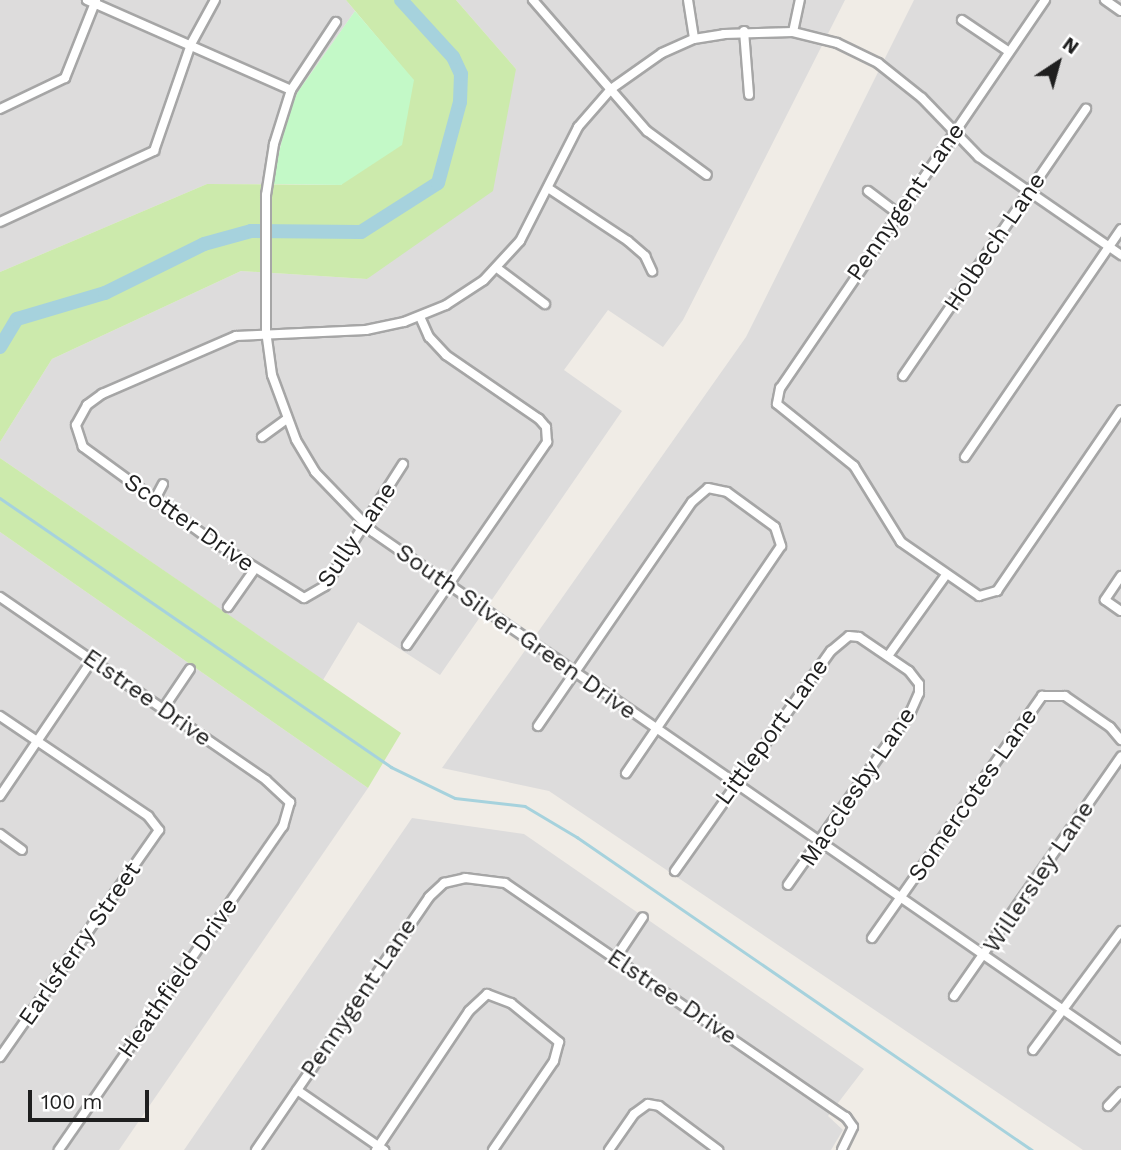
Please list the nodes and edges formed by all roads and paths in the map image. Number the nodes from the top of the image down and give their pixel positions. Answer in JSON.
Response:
{"nodes":[{"id":1,"x":215,"y":0,"type":"edge"},
{"id":2,"x":533,"y":0,"type":"edge"},
{"id":3,"x":546,"y":0,"type":"edge"},
{"id":4,"x":688,"y":0,"type":"edge"},
{"id":5,"x":800,"y":0,"type":"edge"},
{"id":6,"x":1045,"y":0,"type":"edge"},
{"id":7,"x":1105,"y":0,"type":"edge"},
{"id":8,"x":93,"y":1,"type":"edge"},
{"id":9,"x":540,"y":8,"type":"junction"},
{"id":10,"x":1121,"y":11,"type":"edge"},
{"id":11,"x":962,"y":20,"type":"dead end"},
{"id":12,"x":336,"y":22,"type":"dead end"},
{"id":13,"x":744,"y":31,"type":"junction"},
{"id":14,"x":793,"y":32,"type":"junction"},
{"id":15,"x":694,"y":39,"type":"junction"},
{"id":16,"x":191,"y":44,"type":"junction"},
{"id":17,"x":1008,"y":51,"type":"junction"},
{"id":18,"x":611,"y":89,"type":"junction"},
{"id":19,"x":291,"y":90,"type":"junction"},
{"id":20,"x":750,"y":95,"type":"dead end"},
{"id":21,"x":0,"y":109,"type":"edge"},
{"id":22,"x":1086,"y":109,"type":"dead end"},
{"id":23,"x":953,"y":134,"type":"junction"},
{"id":24,"x":707,"y":175,"type":"dead end"},
{"id":25,"x":548,"y":188,"type":"junction"},
{"id":26,"x":868,"y":191,"type":"dead end"},
{"id":27,"x":1029,"y":192,"type":"junction"},
{"id":28,"x":897,"y":213,"type":"junction"},
{"id":29,"x":0,"y":222,"type":"edge"},
{"id":30,"x":1121,"y":229,"type":"edge"},
{"id":31,"x":1108,"y":247,"type":"junction"},
{"id":32,"x":1121,"y":255,"type":"edge"},
{"id":33,"x":497,"y":268,"type":"junction"},
{"id":34,"x":652,"y":271,"type":"dead end"},
{"id":35,"x":545,"y":304,"type":"dead end"},
{"id":36,"x":420,"y":317,"type":"junction"},
{"id":37,"x":266,"y":331,"type":"junction"},
{"id":38,"x":903,"y":376,"type":"dead end"},
{"id":39,"x":1121,"y":410,"type":"edge"},
{"id":40,"x":287,"y":419,"type":"junction"},
{"id":41,"x":262,"y":437,"type":"dead end"},
{"id":42,"x":965,"y":457,"type":"dead end"},
{"id":43,"x":403,"y":464,"type":"dead end"},
{"id":44,"x":163,"y":484,"type":"dead end"},
{"id":45,"x":154,"y":501,"type":"junction"},
{"id":46,"x":365,"y":526,"type":"junction"},
{"id":47,"x":254,"y":570,"type":"junction"},
{"id":48,"x":946,"y":575,"type":"junction"},
{"id":49,"x":1121,"y":576,"type":"edge"},
{"id":50,"x":449,"y":586,"type":"junction"},
{"id":51,"x":0,"y":597,"type":"edge"},
{"id":52,"x":305,"y":598,"type":"joint"},
{"id":53,"x":228,"y":607,"type":"dead end"},
{"id":54,"x":1121,"y":611,"type":"edge"},
{"id":55,"x":407,"y":645,"type":"dead end"},
{"id":56,"x":888,"y":656,"type":"junction"},
{"id":57,"x":92,"y":660,"type":"junction"},
{"id":58,"x":190,"y":669,"type":"dead end"},
{"id":59,"x":574,"y":672,"type":"junction"},
{"id":60,"x":163,"y":709,"type":"junction"},
{"id":61,"x":0,"y":716,"type":"edge"},
{"id":62,"x":538,"y":726,"type":"dead end"},
{"id":63,"x":657,"y":730,"type":"junction"},
{"id":64,"x":1121,"y":740,"type":"edge"},
{"id":65,"x":38,"y":742,"type":"junction"},
{"id":66,"x":1121,"y":757,"type":"edge"},
{"id":67,"x":626,"y":773,"type":"dead end"},
{"id":68,"x":735,"y":782,"type":"junction"},
{"id":69,"x":0,"y":796,"type":"edge"},
{"id":70,"x":290,"y":802,"type":"joint"},
{"id":71,"x":0,"y":834,"type":"edge"},
{"id":72,"x":821,"y":843,"type":"junction"},
{"id":73,"x":22,"y":850,"type":"dead end"},
{"id":74,"x":675,"y":872,"type":"dead end"},
{"id":75,"x":484,"y":879,"type":"joint"},
{"id":76,"x":788,"y":885,"type":"dead end"},
{"id":77,"x":901,"y":898,"type":"junction"},
{"id":78,"x":643,"y":918,"type":"dead end"},
{"id":79,"x":1121,"y":931,"type":"edge"},
{"id":80,"x":872,"y":938,"type":"dead end"},
{"id":81,"x":985,"y":956,"type":"junction"},
{"id":82,"x":615,"y":959,"type":"junction"},
{"id":83,"x":954,"y":996,"type":"dead end"},
{"id":84,"x":1065,"y":1012,"type":"junction"},
{"id":85,"x":1033,"y":1050,"type":"dead end"},
{"id":86,"x":1121,"y":1050,"type":"edge"},
{"id":87,"x":0,"y":1057,"type":"edge"},
{"id":88,"x":297,"y":1090,"type":"junction"},
{"id":89,"x":1121,"y":1092,"type":"edge"},
{"id":90,"x":1108,"y":1106,"type":"dead end"},
{"id":91,"x":379,"y":1149,"type":"edge"},
{"id":92,"x":718,"y":1149,"type":"edge"},
{"id":93,"x":59,"y":1150,"type":"edge"},
{"id":94,"x":256,"y":1150,"type":"edge"},
{"id":95,"x":493,"y":1150,"type":"edge"},
{"id":96,"x":609,"y":1150,"type":"edge"},
{"id":97,"x":842,"y":1150,"type":"edge"}],
"edges":[{"from":1,"to":16,"type":"street"},
{"from":2,"to":9,"type":"street"},
{"from":3,"to":9,"type":"street"},
{"from":4,"to":15,"type":"street"},
{"from":5,"to":14,"type":"street"},
{"from":6,"to":17,"type":"street","name":"Pennygent Lane"},
{"from":7,"to":10,"type":"street"},
{"from":8,"to":16,"type":"street"},
{"from":8,"to":21,"type":"street"},
{"from":9,"to":18,"type":"street"},
{"from":11,"to":17,"type":"street"},
{"from":12,"to":19,"type":"street","name":"South Silver Green Drive"},
{"from":13,"to":14,"type":"street"},
{"from":13,"to":15,"type":"street"},
{"from":13,"to":20,"type":"street"},
{"from":14,"to":23,"type":"street"},
{"from":15,"to":18,"type":"street"},
{"from":16,"to":19,"type":"street"},
{"from":16,"to":29,"type":"street"},
{"from":17,"to":23,"type":"street","name":"Pennygent Lane"},
{"from":18,"to":24,"type":"street"},
{"from":18,"to":25,"type":"street"},
{"from":19,"to":37,"type":"street","name":"South Silver Green Drive"},
{"from":22,"to":27,"type":"street","name":"Holbech Lane"},
{"from":23,"to":27,"type":"street"},
{"from":23,"to":28,"type":"street","name":"Pennygent Lane"},
{"from":25,"to":33,"type":"street"},
{"from":25,"to":34,"type":"street"},
{"from":26,"to":28,"type":"street"},
{"from":27,"to":31,"type":"street"},
{"from":27,"to":38,"type":"street","name":"Holbech Lane"},
{"from":28,"to":48,"type":"street","name":"Pennygent Lane"},
{"from":30,"to":31,"type":"street"},
{"from":31,"to":32,"type":"street"},
{"from":31,"to":42,"type":"street"},
{"from":33,"to":35,"type":"street"},
{"from":33,"to":36,"type":"street"},
{"from":36,"to":37,"type":"street"},
{"from":36,"to":50,"type":"street"},
{"from":37,"to":40,"type":"street","name":"South Silver Green Drive"},
{"from":37,"to":45,"type":"street","name":"Scotter Drive"},
{"from":39,"to":48,"type":"street"},
{"from":40,"to":41,"type":"street"},
{"from":40,"to":46,"type":"street","name":"South Silver Green Drive"},
{"from":43,"to":46,"type":"street","name":"Sully Lane"},
{"from":44,"to":45,"type":"street"},
{"from":45,"to":47,"type":"street","name":"Scotter Drive"},
{"from":46,"to":50,"type":"street","name":"South Silver Green Drive"},
{"from":46,"to":52,"type":"street","name":"Sully Lane"},
{"from":47,"to":52,"type":"street","name":"Scotter Drive"},
{"from":47,"to":53,"type":"street"},
{"from":48,"to":56,"type":"street"},
{"from":49,"to":54,"type":"street"},
{"from":50,"to":55,"type":"street"},
{"from":50,"to":59,"type":"street","name":"South Silver Green Drive"},
{"from":51,"to":57,"type":"street","name":"Elstree Drive"},
{"from":56,"to":68,"type":"street","name":"Littleport Lane"},
{"from":56,"to":72,"type":"street","name":"Macclesby Lane"},
{"from":57,"to":60,"type":"street","name":"Elstree Drive"},
{"from":57,"to":65,"type":"street"},
{"from":58,"to":60,"type":"street"},
{"from":59,"to":62,"type":"street"},
{"from":59,"to":63,"type":"street","name":"South Silver Green Drive"},
{"from":59,"to":63,"type":"street"},
{"from":60,"to":70,"type":"street","name":"Elstree Drive"},
{"from":61,"to":65,"type":"street"},
{"from":63,"to":67,"type":"street"},
{"from":63,"to":68,"type":"street","name":"South Silver Green Drive"},
{"from":64,"to":77,"type":"street","name":"Somercotes Lane"},
{"from":65,"to":69,"type":"street"},
{"from":65,"to":87,"type":"street","name":"Earlsferry Street"},
{"from":66,"to":81,"type":"street","name":"Willersley Lane"},
{"from":68,"to":72,"type":"street","name":"South Silver Green Drive"},
{"from":68,"to":74,"type":"street","name":"Littleport Lane"},
{"from":70,"to":93,"type":"street","name":"Heathfield Drive"},
{"from":71,"to":73,"type":"street"},
{"from":72,"to":76,"type":"street","name":"Macclesby Lane"},
{"from":72,"to":77,"type":"street","name":"South Silver Green Drive"},
{"from":75,"to":82,"type":"street","name":"Elstree Drive"},
{"from":75,"to":88,"type":"street","name":"Pennygent Lane"},
{"from":77,"to":80,"type":"street","name":"Somercotes Lane"},
{"from":77,"to":81,"type":"street","name":"South Silver Green Drive"},
{"from":78,"to":82,"type":"street"},
{"from":79,"to":84,"type":"street"},
{"from":81,"to":83,"type":"street","name":"Willersley Lane"},
{"from":81,"to":84,"type":"street","name":"South Silver Green Drive"},
{"from":82,"to":97,"type":"street","name":"Elstree Drive"},
{"from":84,"to":85,"type":"street"},
{"from":84,"to":86,"type":"street","name":"South Silver Green Drive"},
{"from":88,"to":91,"type":"street"},
{"from":88,"to":94,"type":"street","name":"Pennygent Lane"},
{"from":89,"to":90,"type":"street"},
{"from":91,"to":95,"type":"street"},
{"from":92,"to":96,"type":"street"}]}
